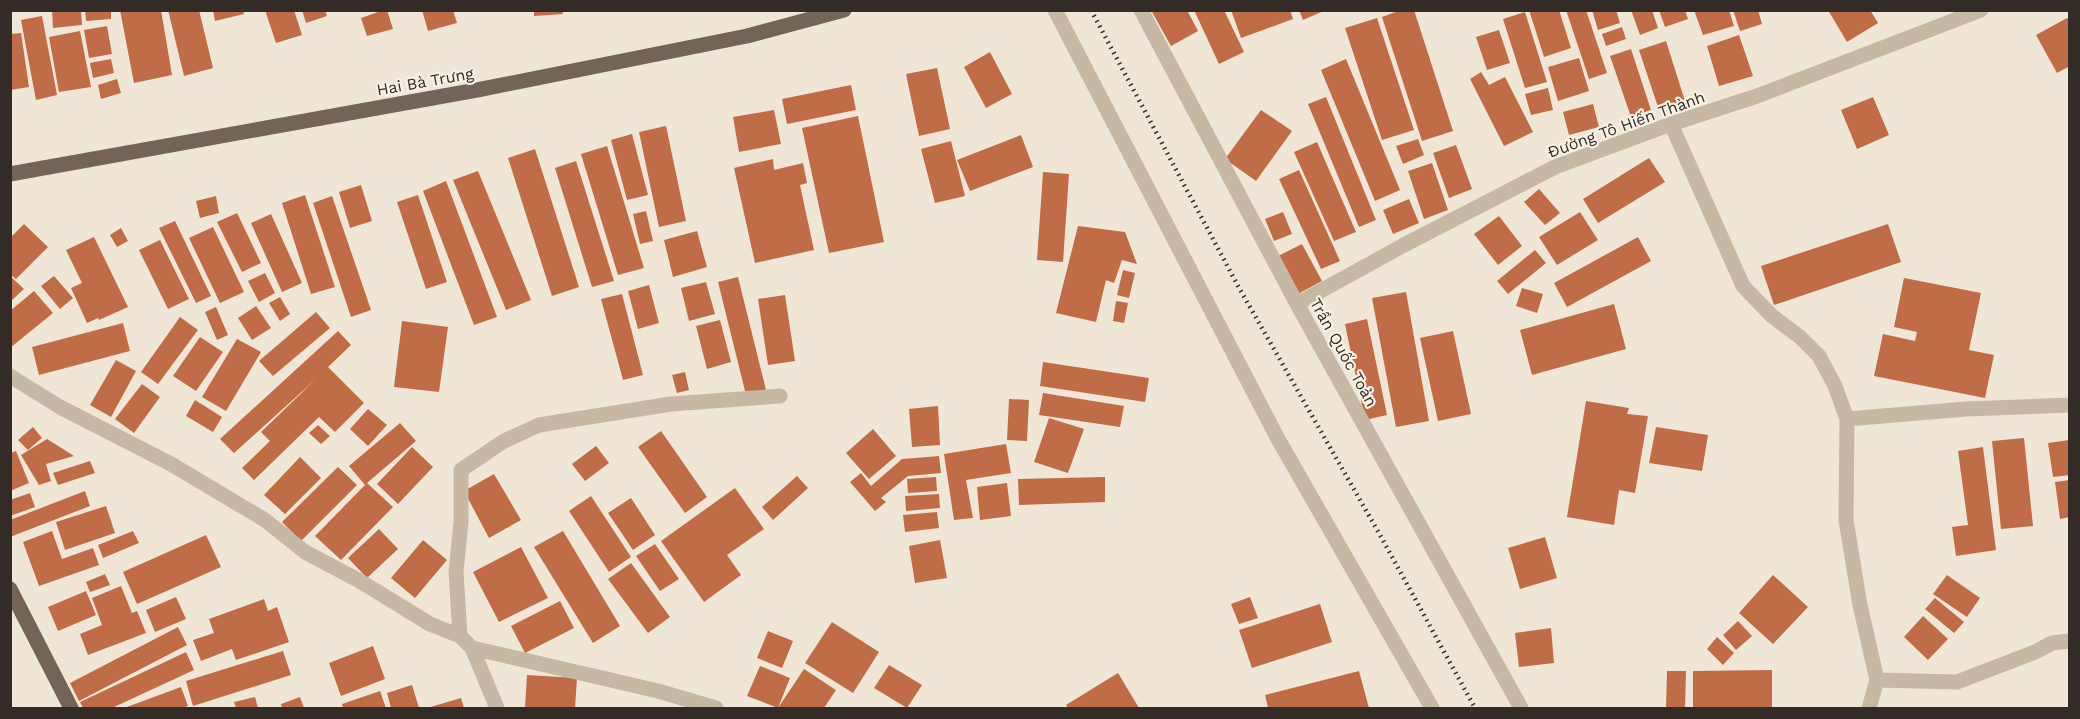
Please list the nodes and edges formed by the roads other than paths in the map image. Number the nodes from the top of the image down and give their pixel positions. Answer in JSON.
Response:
{"nodes":[{"id":1,"x":844,"y":10,"type":"edge"},
{"id":2,"x":1054,"y":10,"type":"edge"},
{"id":3,"x":1141,"y":10,"type":"edge"},
{"id":4,"x":1982,"y":10,"type":"edge"},
{"id":5,"x":1671,"y":124,"type":"junction"},
{"id":6,"x":10,"y":174,"type":"edge"},
{"id":7,"x":1298,"y":304,"type":"junction"},
{"id":8,"x":10,"y":376,"type":"edge"},
{"id":9,"x":780,"y":396,"type":"dead end"},
{"id":10,"x":2070,"y":405,"type":"edge"},
{"id":11,"x":1847,"y":419,"type":"junction"},
{"id":12,"x":10,"y":589,"type":"edge"},
{"id":13,"x":14,"y":607,"type":"edge"},
{"id":14,"x":460,"y":636,"type":"junction"},
{"id":15,"x":2070,"y":641,"type":"edge"},
{"id":16,"x":472,"y":648,"type":"junction"},
{"id":17,"x":1877,"y":680,"type":"junction"},
{"id":18,"x":71,"y":708,"type":"edge"},
{"id":19,"x":497,"y":708,"type":"edge"},
{"id":20,"x":716,"y":708,"type":"edge"},
{"id":21,"x":1432,"y":708,"type":"edge"},
{"id":22,"x":1521,"y":708,"type":"edge"},
{"id":23,"x":1869,"y":708,"type":"edge"}],
"edges":[{"from":1,"to":6,"type":"main road","name":"Hai Bà Trưng"},
{"from":2,"to":21,"type":"street"},
{"from":3,"to":7,"type":"street","name":"Trần Quốc Toản"},
{"from":4,"to":5,"type":"street","name":"Đường Tô Hiến Thành"},
{"from":5,"to":7,"type":"street","name":"Đường Tô Hiến Thành"},
{"from":5,"to":11,"type":"street"},
{"from":7,"to":22,"type":"street","name":"Trần Quốc Toản"},
{"from":8,"to":14,"type":"street"},
{"from":9,"to":14,"type":"street"},
{"from":10,"to":11,"type":"street"},
{"from":11,"to":17,"type":"street"},
{"from":12,"to":13,"type":"main road"},
{"from":13,"to":18,"type":"main road"},
{"from":14,"to":16,"type":"street"},
{"from":15,"to":17,"type":"street"},
{"from":16,"to":19,"type":"street"},
{"from":16,"to":20,"type":"street"},
{"from":17,"to":23,"type":"street"}]}
